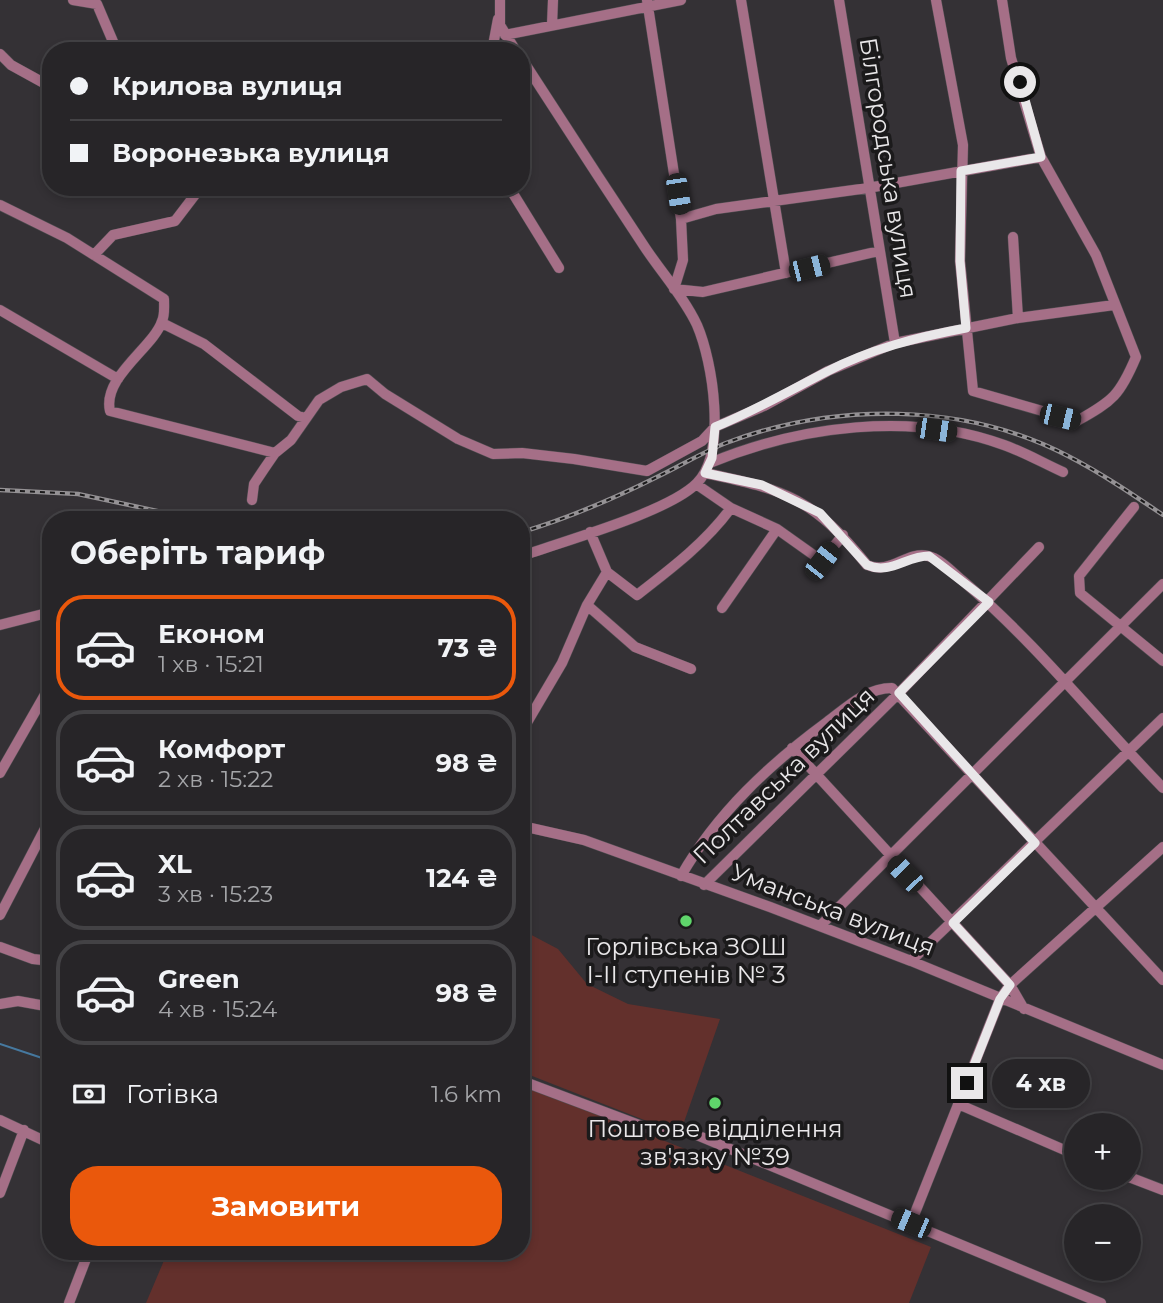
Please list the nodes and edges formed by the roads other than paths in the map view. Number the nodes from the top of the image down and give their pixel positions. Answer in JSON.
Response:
{"nodes":[{"id":1,"x":74,"y":0,"type":"edge"},
{"id":2,"x":500,"y":0,"type":"edge"},
{"id":3,"x":553,"y":0,"type":"edge"},
{"id":4,"x":681,"y":0,"type":"edge"},
{"id":5,"x":741,"y":0,"type":"edge"},
{"id":6,"x":839,"y":0,"type":"edge"},
{"id":7,"x":936,"y":0,"type":"edge"},
{"id":8,"x":1002,"y":0,"type":"edge"},
{"id":9,"x":648,"y":2,"type":"edge"},
{"id":10,"x":499,"y":15,"type":"junction"},
{"id":11,"x":552,"y":24,"type":"junction"},
{"id":12,"x":505,"y":34,"type":"junction"},
{"id":13,"x":113,"y":42,"type":"edge"},
{"id":14,"x":494,"y":42,"type":"edge"},
{"id":15,"x":510,"y":42,"type":"edge"},
{"id":16,"x":0,"y":54,"type":"edge"},
{"id":17,"x":530,"y":71,"type":"edge"},
{"id":18,"x":42,"y":82,"type":"edge"},
{"id":19,"x":1041,"y":157,"type":"junction"},
{"id":20,"x":961,"y":171,"type":"junction"},
{"id":21,"x":868,"y":188,"type":"junction"},
{"id":22,"x":194,"y":196,"type":"edge"},
{"id":23,"x":515,"y":196,"type":"edge"},
{"id":24,"x":772,"y":202,"type":"junction"},
{"id":25,"x":0,"y":205,"type":"edge"},
{"id":26,"x":681,"y":219,"type":"junction"},
{"id":27,"x":1013,"y":237,"type":"dead end"},
{"id":28,"x":879,"y":251,"type":"junction"},
{"id":29,"x":94,"y":255,"type":"junction"},
{"id":30,"x":559,"y":268,"type":"dead end"},
{"id":31,"x":786,"y":274,"type":"junction"},
{"id":32,"x":674,"y":289,"type":"junction"},
{"id":33,"x":1114,"y":305,"type":"junction"},
{"id":34,"x":0,"y":310,"type":"edge"},
{"id":35,"x":1018,"y":318,"type":"junction"},
{"id":36,"x":162,"y":323,"type":"junction"},
{"id":37,"x":966,"y":328,"type":"junction"},
{"id":38,"x":895,"y":344,"type":"junction"},
{"id":39,"x":118,"y":379,"type":"junction"},
{"id":40,"x":306,"y":418,"type":"junction"},
{"id":41,"x":715,"y":427,"type":"junction"},
{"id":42,"x":275,"y":453,"type":"junction"},
{"id":43,"x":711,"y":461,"type":"junction"},
{"id":44,"x":1063,"y":472,"type":"dead end"},
{"id":45,"x":705,"y":473,"type":"junction"},
{"id":46,"x":696,"y":484,"type":"junction"},
{"id":47,"x":252,"y":500,"type":"dead end"},
{"id":48,"x":1134,"y":507,"type":"dead end"},
{"id":49,"x":731,"y":508,"type":"junction"},
{"id":50,"x":777,"y":529,"type":"junction"},
{"id":51,"x":590,"y":532,"type":"junction"},
{"id":52,"x":843,"y":535,"type":"junction"},
{"id":53,"x":1039,"y":547,"type":"dead end"},
{"id":54,"x":530,"y":553,"type":"edge"},
{"id":55,"x":607,"y":572,"type":"junction"},
{"id":56,"x":1163,"y":584,"type":"edge"},
{"id":57,"x":989,"y":602,"type":"junction"},
{"id":58,"x":587,"y":604,"type":"junction"},
{"id":59,"x":722,"y":608,"type":"dead end"},
{"id":60,"x":42,"y":614,"type":"edge"},
{"id":61,"x":0,"y":625,"type":"edge"},
{"id":62,"x":1121,"y":628,"type":"junction"},
{"id":63,"x":1163,"y":661,"type":"edge"},
{"id":64,"x":691,"y":669,"type":"dead end"},
{"id":65,"x":1065,"y":684,"type":"junction"},
{"id":66,"x":899,"y":693,"type":"junction"},
{"id":67,"x":42,"y":700,"type":"edge"},
{"id":68,"x":530,"y":717,"type":"edge"},
{"id":69,"x":1163,"y":718,"type":"edge"},
{"id":70,"x":792,"y":748,"type":"junction"},
{"id":71,"x":1129,"y":753,"type":"junction"},
{"id":72,"x":0,"y":773,"type":"edge"},
{"id":73,"x":814,"y":773,"type":"junction"},
{"id":74,"x":973,"y":775,"type":"junction"},
{"id":75,"x":1163,"y":788,"type":"edge"},
{"id":76,"x":530,"y":828,"type":"edge"},
{"id":77,"x":42,"y":834,"type":"edge"},
{"id":78,"x":1035,"y":843,"type":"junction"},
{"id":79,"x":1163,"y":847,"type":"edge"},
{"id":80,"x":890,"y":858,"type":"junction"},
{"id":81,"x":681,"y":876,"type":"junction"},
{"id":82,"x":704,"y":885,"type":"junction"},
{"id":83,"x":1096,"y":909,"type":"junction"},
{"id":84,"x":0,"y":915,"type":"edge"},
{"id":85,"x":953,"y":923,"type":"junction"},
{"id":86,"x":820,"y":926,"type":"junction"},
{"id":87,"x":0,"y":947,"type":"edge"},
{"id":88,"x":42,"y":960,"type":"edge"},
{"id":89,"x":911,"y":961,"type":"junction"},
{"id":90,"x":1163,"y":980,"type":"edge"},
{"id":91,"x":1010,"y":985,"type":"junction"},
{"id":92,"x":1000,"y":999,"type":"junction"},
{"id":93,"x":0,"y":1004,"type":"edge"},
{"id":94,"x":42,"y":1005,"type":"edge"},
{"id":95,"x":1024,"y":1009,"type":"junction"},
{"id":96,"x":1163,"y":1065,"type":"edge"},
{"id":97,"x":530,"y":1085,"type":"edge"},
{"id":98,"x":958,"y":1104,"type":"junction"},
{"id":99,"x":0,"y":1121,"type":"edge"},
{"id":100,"x":24,"y":1130,"type":"junction"},
{"id":101,"x":42,"y":1139,"type":"edge"},
{"id":102,"x":1064,"y":1150,"type":"edge"},
{"id":103,"x":1141,"y":1182,"type":"edge"},
{"id":104,"x":1163,"y":1190,"type":"edge"},
{"id":105,"x":0,"y":1193,"type":"edge"},
{"id":106,"x":911,"y":1223,"type":"junction"},
{"id":107,"x":86,"y":1260,"type":"edge"},
{"id":108,"x":69,"y":1303,"type":"edge"},
{"id":109,"x":1100,"y":1303,"type":"edge"}],
"edges":[{"from":1,"to":13,"type":"street"},
{"from":2,"to":10,"type":"street"},
{"from":3,"to":11,"type":"street"},
{"from":4,"to":9,"type":"street"},
{"from":5,"to":24,"type":"street"},
{"from":6,"to":21,"type":"street","name":"Білгородська вулиця"},
{"from":7,"to":20,"type":"street"},
{"from":8,"to":19,"type":"street"},
{"from":9,"to":11,"type":"street"},
{"from":9,"to":26,"type":"street"},
{"from":10,"to":12,"type":"street"},
{"from":10,"to":14,"type":"street"},
{"from":11,"to":12,"type":"street"},
{"from":12,"to":15,"type":"street"},
{"from":16,"to":18,"type":"street"},
{"from":17,"to":32,"type":"street"},
{"from":19,"to":20,"type":"street"},
{"from":19,"to":33,"type":"street"},
{"from":20,"to":21,"type":"street"},
{"from":20,"to":37,"type":"street"},
{"from":21,"to":24,"type":"street"},
{"from":21,"to":28,"type":"street","name":"Білгородська вулиця"},
{"from":22,"to":29,"type":"street"},
{"from":23,"to":30,"type":"street"},
{"from":24,"to":26,"type":"street"},
{"from":24,"to":31,"type":"street"},
{"from":25,"to":29,"type":"street"},
{"from":26,"to":32,"type":"street"},
{"from":27,"to":35,"type":"street"},
{"from":28,"to":31,"type":"street"},
{"from":28,"to":38,"type":"street","name":"Білгородська вулиця"},
{"from":29,"to":36,"type":"street"},
{"from":31,"to":32,"type":"street"},
{"from":32,"to":41,"type":"street"},
{"from":33,"to":35,"type":"street"},
{"from":33,"to":37,"type":"street"},
{"from":34,"to":39,"type":"street"},
{"from":35,"to":37,"type":"street"},
{"from":36,"to":39,"type":"street"},
{"from":36,"to":40,"type":"street"},
{"from":37,"to":38,"type":"street"},
{"from":38,"to":41,"type":"street"},
{"from":39,"to":42,"type":"street"},
{"from":40,"to":41,"type":"street"},
{"from":40,"to":42,"type":"street"},
{"from":41,"to":43,"type":"street"},
{"from":42,"to":47,"type":"street"},
{"from":43,"to":44,"type":"street"},
{"from":43,"to":45,"type":"street"},
{"from":45,"to":46,"type":"street"},
{"from":45,"to":52,"type":"street"},
{"from":46,"to":49,"type":"street"},
{"from":46,"to":51,"type":"street"},
{"from":48,"to":62,"type":"street"},
{"from":49,"to":50,"type":"street"},
{"from":49,"to":55,"type":"street"},
{"from":50,"to":52,"type":"street"},
{"from":50,"to":59,"type":"street"},
{"from":51,"to":54,"type":"street"},
{"from":51,"to":55,"type":"street"},
{"from":52,"to":57,"type":"street"},
{"from":53,"to":57,"type":"street","name":"Полтавська вулиця"},
{"from":55,"to":58,"type":"street"},
{"from":56,"to":62,"type":"street"},
{"from":57,"to":65,"type":"street"},
{"from":57,"to":66,"type":"street","name":"Полтавська вулиця"},
{"from":58,"to":64,"type":"street"},
{"from":58,"to":68,"type":"street"},
{"from":60,"to":61,"type":"street"},
{"from":62,"to":63,"type":"street"},
{"from":62,"to":65,"type":"street"},
{"from":65,"to":71,"type":"street"},
{"from":65,"to":74,"type":"street"},
{"from":66,"to":70,"type":"street"},
{"from":66,"to":73,"type":"street","name":"Полтавська вулиця"},
{"from":66,"to":74,"type":"street"},
{"from":67,"to":72,"type":"street"},
{"from":69,"to":71,"type":"street"},
{"from":70,"to":73,"type":"street"},
{"from":70,"to":81,"type":"street"},
{"from":71,"to":75,"type":"street"},
{"from":71,"to":78,"type":"street"},
{"from":73,"to":80,"type":"street"},
{"from":73,"to":82,"type":"street","name":"Полтавська вулиця"},
{"from":74,"to":78,"type":"street"},
{"from":74,"to":80,"type":"street"},
{"from":76,"to":81,"type":"street","name":"Уманська вулиця"},
{"from":77,"to":84,"type":"street"},
{"from":78,"to":83,"type":"street"},
{"from":78,"to":85,"type":"street"},
{"from":79,"to":83,"type":"street"},
{"from":80,"to":85,"type":"street"},
{"from":80,"to":86,"type":"street"},
{"from":81,"to":82,"type":"street","name":"Уманська вулиця"},
{"from":82,"to":86,"type":"street","name":"Уманська вулиця"},
{"from":83,"to":90,"type":"street"},
{"from":83,"to":91,"type":"street"},
{"from":85,"to":89,"type":"street"},
{"from":85,"to":91,"type":"street"},
{"from":86,"to":89,"type":"street","name":"Уманська вулиця"},
{"from":87,"to":88,"type":"street"},
{"from":89,"to":92,"type":"street","name":"Уманська вулиця"},
{"from":91,"to":92,"type":"street"},
{"from":91,"to":95,"type":"street"},
{"from":92,"to":95,"type":"street","name":"Уманська вулиця"},
{"from":92,"to":98,"type":"street"},
{"from":93,"to":94,"type":"street"},
{"from":95,"to":96,"type":"street","name":"Уманська вулиця"},
{"from":97,"to":106,"type":"street"},
{"from":98,"to":102,"type":"street"},
{"from":98,"to":106,"type":"street"},
{"from":99,"to":100,"type":"street"},
{"from":100,"to":101,"type":"street"},
{"from":100,"to":105,"type":"street"},
{"from":103,"to":104,"type":"street"},
{"from":106,"to":109,"type":"street"},
{"from":107,"to":108,"type":"street"}]}
